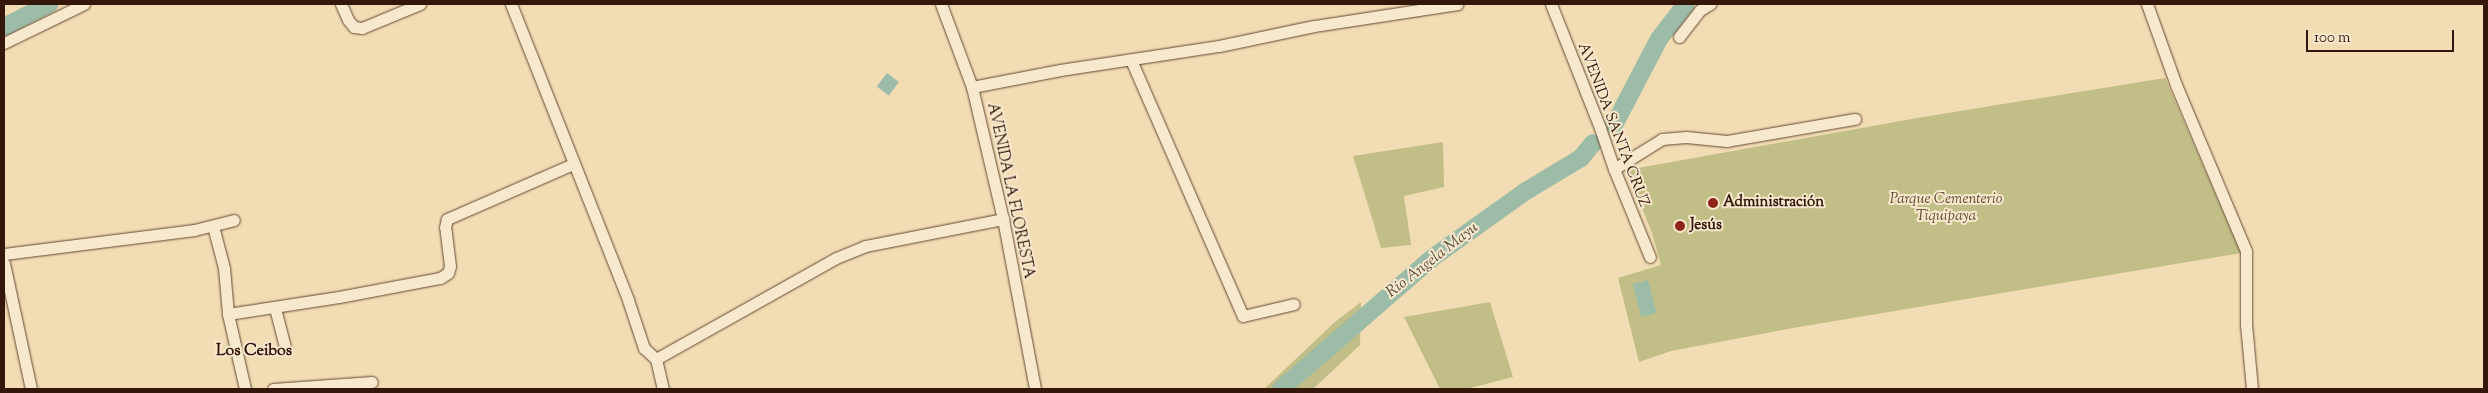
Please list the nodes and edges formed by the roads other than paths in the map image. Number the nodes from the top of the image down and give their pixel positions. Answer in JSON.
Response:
{"nodes":[{"id":1,"x":84,"y":4,"type":"edge"},
{"id":2,"x":341,"y":4,"type":"edge"},
{"id":3,"x":420,"y":4,"type":"edge"},
{"id":4,"x":511,"y":4,"type":"edge"},
{"id":5,"x":941,"y":4,"type":"edge"},
{"id":6,"x":1457,"y":4,"type":"edge"},
{"id":7,"x":1551,"y":4,"type":"edge"},
{"id":8,"x":1710,"y":4,"type":"edge"},
{"id":9,"x":2147,"y":4,"type":"edge"},
{"id":10,"x":1679,"y":38,"type":"dead end"},
{"id":11,"x":4,"y":43,"type":"edge"},
{"id":12,"x":1130,"y":60,"type":"junction"},
{"id":13,"x":972,"y":87,"type":"junction"},
{"id":14,"x":1856,"y":120,"type":"dead end"},
{"id":15,"x":573,"y":164,"type":"junction"},
{"id":16,"x":1614,"y":169,"type":"junction"},
{"id":17,"x":1002,"y":219,"type":"junction"},
{"id":18,"x":234,"y":220,"type":"dead end"},
{"id":19,"x":214,"y":226,"type":"junction"},
{"id":20,"x":4,"y":254,"type":"edge"},
{"id":21,"x":1650,"y":257,"type":"dead end"},
{"id":22,"x":4,"y":263,"type":"edge"},
{"id":23,"x":1294,"y":304,"type":"dead end"},
{"id":24,"x":275,"y":308,"type":"junction"},
{"id":25,"x":228,"y":314,"type":"junction"},
{"id":26,"x":285,"y":347,"type":"dead end"},
{"id":27,"x":656,"y":359,"type":"junction"},
{"id":28,"x":372,"y":382,"type":"dead end"},
{"id":29,"x":31,"y":389,"type":"edge"},
{"id":30,"x":245,"y":389,"type":"edge"},
{"id":31,"x":274,"y":389,"type":"edge"},
{"id":32,"x":663,"y":389,"type":"edge"},
{"id":33,"x":1035,"y":389,"type":"edge"},
{"id":34,"x":2252,"y":389,"type":"edge"}],
"edges":[{"from":1,"to":11,"type":"street"},
{"from":2,"to":3,"type":"street"},
{"from":4,"to":15,"type":"street"},
{"from":5,"to":13,"type":"street","name":"AVENIDA LA FLORESTA"},
{"from":6,"to":12,"type":"street"},
{"from":7,"to":16,"type":"street","name":"AVENIDA SANTA CRUZ"},
{"from":8,"to":10,"type":"street"},
{"from":9,"to":34,"type":"street"},
{"from":12,"to":13,"type":"street"},
{"from":12,"to":23,"type":"street"},
{"from":13,"to":17,"type":"street","name":"AVENIDA LA FLORESTA"},
{"from":14,"to":16,"type":"street"},
{"from":15,"to":24,"type":"street"},
{"from":15,"to":27,"type":"street"},
{"from":16,"to":21,"type":"street","name":"AVENIDA SANTA CRUZ"},
{"from":17,"to":27,"type":"street"},
{"from":17,"to":33,"type":"street","name":"AVENIDA LA FLORESTA"},
{"from":18,"to":19,"type":"street"},
{"from":19,"to":20,"type":"street"},
{"from":19,"to":25,"type":"street"},
{"from":22,"to":29,"type":"street"},
{"from":24,"to":25,"type":"street"},
{"from":24,"to":26,"type":"street"},
{"from":25,"to":30,"type":"street"},
{"from":27,"to":32,"type":"street"},
{"from":28,"to":31,"type":"street"}]}
